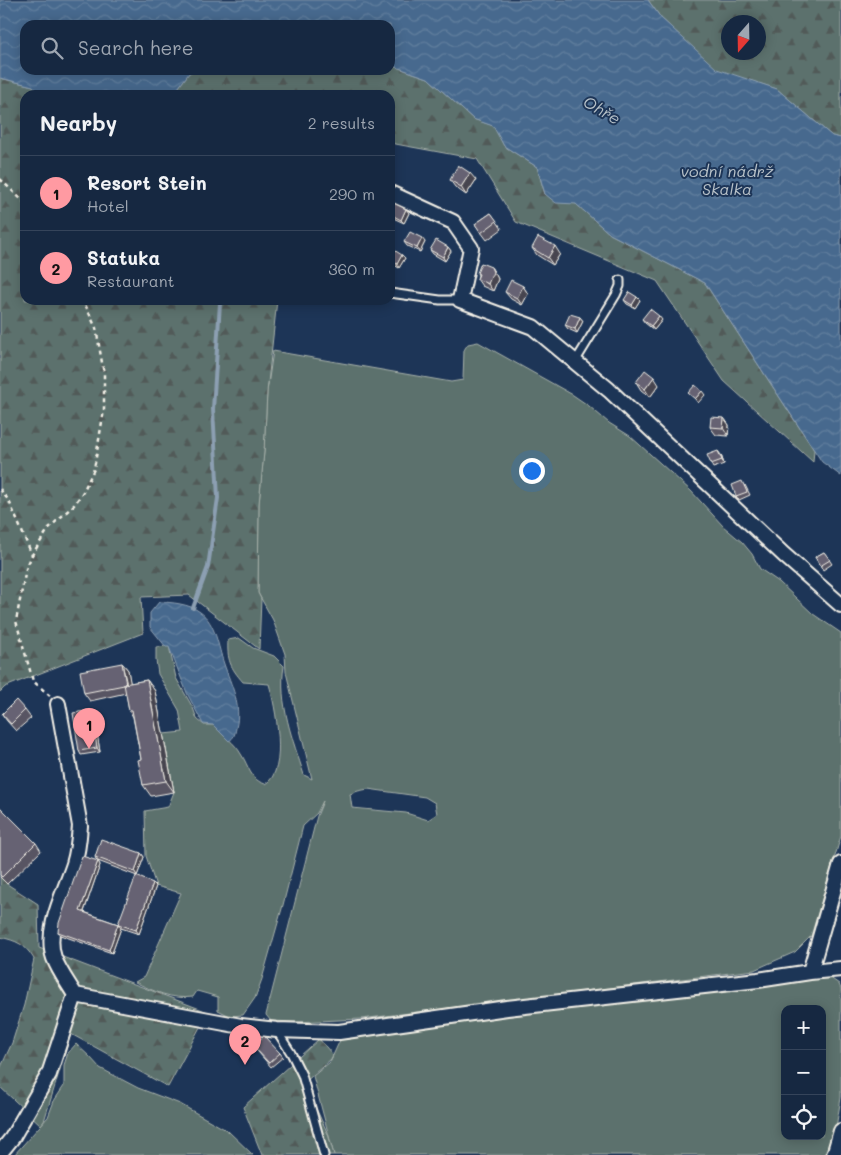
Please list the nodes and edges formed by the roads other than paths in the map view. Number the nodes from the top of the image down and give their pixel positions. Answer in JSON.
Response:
{"nodes":[{"id":1,"x":395,"y":195,"type":"edge"},
{"id":2,"x":620,"y":280,"type":"dead end"},
{"id":3,"x":395,"y":294,"type":"edge"},
{"id":4,"x":460,"y":300,"type":"junction"},
{"id":5,"x":575,"y":362,"type":"junction"},
{"id":6,"x":841,"y":605,"type":"edge"},
{"id":7,"x":58,"y":704,"type":"road end"},
{"id":8,"x":841,"y":864,"type":"edge"},
{"id":9,"x":841,"y":969,"type":"edge"},
{"id":10,"x":810,"y":972,"type":"junction"},
{"id":11,"x":75,"y":995,"type":"junction"},
{"id":12,"x":277,"y":1030,"type":"junction"},
{"id":13,"x":841,"y":1131,"type":"edge"},
{"id":14,"x":0,"y":1153,"type":"edge"},
{"id":15,"x":324,"y":1155,"type":"edge"},
{"id":16,"x":834,"y":1155,"type":"edge"}],
"edges":[{"from":1,"to":4,"type":"street"},
{"from":2,"to":5,"type":"lane"},
{"from":3,"to":4,"type":"lane"},
{"from":4,"to":5,"type":"street"},
{"from":5,"to":6,"type":"street"},
{"from":7,"to":11,"type":"street"},
{"from":8,"to":10,"type":"street"},
{"from":9,"to":10,"type":"street"},
{"from":10,"to":12,"type":"street"},
{"from":11,"to":12,"type":"street"},
{"from":11,"to":14,"type":"street"},
{"from":12,"to":15,"type":"lane"},
{"from":13,"to":16,"type":"street"}]}
